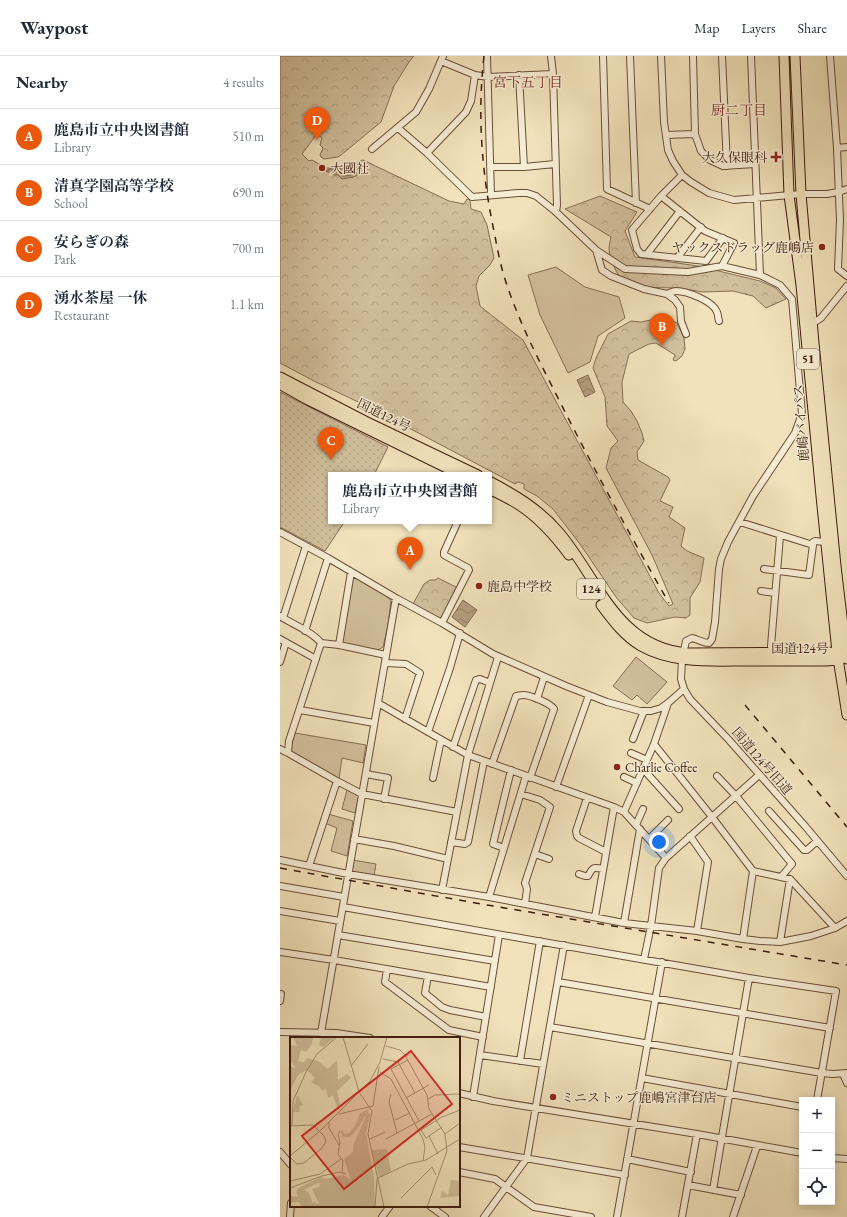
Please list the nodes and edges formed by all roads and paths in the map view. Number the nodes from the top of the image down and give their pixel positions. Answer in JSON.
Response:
{"nodes":[{"id":1,"x":487,"y":56,"type":"edge"},
{"id":2,"x":551,"y":56,"type":"edge"},
{"id":3,"x":603,"y":56,"type":"edge"},
{"id":4,"x":630,"y":56,"type":"edge"},
{"id":5,"x":662,"y":56,"type":"edge"},
{"id":6,"x":693,"y":56,"type":"edge"},
{"id":7,"x":722,"y":56,"type":"edge"},
{"id":8,"x":751,"y":56,"type":"edge"},
{"id":9,"x":784,"y":56,"type":"edge"},
{"id":10,"x":795,"y":56,"type":"edge"},
{"id":11,"x":830,"y":56,"type":"edge"},
{"id":12,"x":442,"y":58,"type":"edge"},
{"id":13,"x":553,"y":74,"type":"junction"},
{"id":14,"x":475,"y":75,"type":"junction"},
{"id":15,"x":519,"y":75,"type":"junction"},
{"id":16,"x":488,"y":77,"type":"junction"},
{"id":17,"x":398,"y":128,"type":"junction"},
{"id":18,"x":696,"y":134,"type":"junction"},
{"id":19,"x":666,"y":135,"type":"junction"},
{"id":20,"x":847,"y":147,"type":"edge"},
{"id":21,"x":837,"y":148,"type":"junction"},
{"id":22,"x":372,"y":149,"type":"dead end"},
{"id":23,"x":427,"y":153,"type":"junction"},
{"id":24,"x":555,"y":164,"type":"junction"},
{"id":25,"x":756,"y":164,"type":"junction"},
{"id":26,"x":524,"y":166,"type":"junction"},
{"id":27,"x":727,"y":166,"type":"junction"},
{"id":28,"x":490,"y":167,"type":"junction"},
{"id":29,"x":682,"y":175,"type":"junction"},
{"id":30,"x":847,"y":189,"type":"edge"},
{"id":31,"x":838,"y":192,"type":"junction"},
{"id":32,"x":491,"y":194,"type":"junction"},
{"id":33,"x":801,"y":194,"type":"junction"},
{"id":34,"x":789,"y":195,"type":"junction"},
{"id":35,"x":661,"y":196,"type":"junction"},
{"id":36,"x":758,"y":198,"type":"junction"},
{"id":37,"x":636,"y":203,"type":"junction"},
{"id":38,"x":650,"y":209,"type":"junction"},
{"id":39,"x":680,"y":211,"type":"junction"},
{"id":40,"x":556,"y":212,"type":"junction"},
{"id":41,"x":840,"y":220,"type":"junction"},
{"id":42,"x":847,"y":220,"type":"edge"},
{"id":43,"x":701,"y":227,"type":"junction"},
{"id":44,"x":723,"y":238,"type":"junction"},
{"id":45,"x":596,"y":250,"type":"junction"},
{"id":46,"x":647,"y":254,"type":"junction"},
{"id":47,"x":677,"y":258,"type":"junction"},
{"id":48,"x":722,"y":266,"type":"junction"},
{"id":49,"x":760,"y":275,"type":"junction"},
{"id":50,"x":847,"y":276,"type":"edge"},
{"id":51,"x":847,"y":286,"type":"edge"},
{"id":52,"x":667,"y":294,"type":"junction"},
{"id":53,"x":719,"y":321,"type":"dead end"},
{"id":54,"x":812,"y":324,"type":"junction"},
{"id":55,"x":686,"y":334,"type":"dead end"},
{"id":56,"x":280,"y":377,"type":"edge"},
{"id":57,"x":280,"y":384,"type":"edge"},
{"id":58,"x":455,"y":472,"type":"edge"},
{"id":59,"x":472,"y":472,"type":"edge"},
{"id":60,"x":492,"y":482,"type":"edge"},
{"id":61,"x":492,"y":491,"type":"edge"},
{"id":62,"x":740,"y":522,"type":"junction"},
{"id":63,"x":457,"y":524,"type":"edge"},
{"id":64,"x":280,"y":532,"type":"edge"},
{"id":65,"x":780,"y":536,"type":"dead end"},
{"id":66,"x":825,"y":542,"type":"junction"},
{"id":67,"x":813,"y":545,"type":"junction"},
{"id":68,"x":306,"y":546,"type":"junction"},
{"id":69,"x":328,"y":558,"type":"junction"},
{"id":70,"x":764,"y":569,"type":"dead end"},
{"id":71,"x":777,"y":571,"type":"junction"},
{"id":72,"x":351,"y":572,"type":"junction"},
{"id":73,"x":761,"y":592,"type":"dead end"},
{"id":74,"x":775,"y":593,"type":"junction"},
{"id":75,"x":396,"y":598,"type":"junction"},
{"id":76,"x":281,"y":617,"type":"edge"},
{"id":77,"x":442,"y":623,"type":"junction"},
{"id":78,"x":304,"y":631,"type":"junction"},
{"id":79,"x":460,"y":633,"type":"junction"},
{"id":80,"x":280,"y":639,"type":"edge"},
{"id":81,"x":286,"y":642,"type":"junction"},
{"id":82,"x":321,"y":643,"type":"junction"},
{"id":83,"x":339,"y":645,"type":"junction"},
{"id":84,"x":771,"y":646,"type":"dead end"},
{"id":85,"x":386,"y":655,"type":"junction"},
{"id":86,"x":683,"y":656,"type":"junction"},
{"id":87,"x":498,"y":657,"type":"junction"},
{"id":88,"x":842,"y":657,"type":"edge"},
{"id":89,"x":316,"y":658,"type":"junction"},
{"id":90,"x":280,"y":662,"type":"edge"},
{"id":91,"x":385,"y":663,"type":"junction"},
{"id":92,"x":544,"y":677,"type":"junction"},
{"id":93,"x":490,"y":683,"type":"junction"},
{"id":94,"x":684,"y":689,"type":"junction"},
{"id":95,"x":589,"y":695,"type":"junction"},
{"id":96,"x":537,"y":699,"type":"junction"},
{"id":97,"x":378,"y":703,"type":"junction"},
{"id":98,"x":668,"y":704,"type":"junction"},
{"id":99,"x":300,"y":710,"type":"junction"},
{"id":100,"x":644,"y":711,"type":"junction"},
{"id":101,"x":847,"y":715,"type":"edge"},
{"id":102,"x":405,"y":719,"type":"junction"},
{"id":103,"x":374,"y":723,"type":"junction"},
{"id":104,"x":428,"y":732,"type":"junction"},
{"id":105,"x":633,"y":739,"type":"dead end"},
{"id":106,"x":441,"y":740,"type":"junction"},
{"id":107,"x":654,"y":744,"type":"junction"},
{"id":108,"x":453,"y":747,"type":"junction"},
{"id":109,"x":282,"y":752,"type":"edge"},
{"id":110,"x":631,"y":753,"type":"dead end"},
{"id":111,"x":468,"y":755,"type":"junction"},
{"id":112,"x":647,"y":760,"type":"junction"},
{"id":113,"x":484,"y":761,"type":"junction"},
{"id":114,"x":492,"y":764,"type":"junction"},
{"id":115,"x":643,"y":769,"type":"junction"},
{"id":116,"x":511,"y":770,"type":"junction"},
{"id":117,"x":366,"y":774,"type":"junction"},
{"id":118,"x":759,"y":775,"type":"junction"},
{"id":119,"x":717,"y":776,"type":"dead end"},
{"id":120,"x":528,"y":777,"type":"junction"},
{"id":121,"x":624,"y":777,"type":"dead end"},
{"id":122,"x":433,"y":778,"type":"dead end"},
{"id":123,"x":337,"y":781,"type":"junction"},
{"id":124,"x":637,"y":783,"type":"junction"},
{"id":125,"x":556,"y":787,"type":"junction"},
{"id":126,"x":362,"y":794,"type":"junction"},
{"id":127,"x":521,"y":794,"type":"junction"},
{"id":128,"x":736,"y":796,"type":"junction"},
{"id":129,"x":384,"y":798,"type":"junction"},
{"id":130,"x":587,"y":798,"type":"junction"},
{"id":131,"x":614,"y":807,"type":"junction"},
{"id":132,"x":643,"y":809,"type":"dead end"},
{"id":133,"x":679,"y":809,"type":"dead end"},
{"id":134,"x":769,"y":811,"type":"dead end"},
{"id":135,"x":457,"y":812,"type":"junction"},
{"id":136,"x":624,"y":812,"type":"junction"},
{"id":137,"x":712,"y":817,"type":"junction"},
{"id":138,"x":668,"y":820,"type":"dead end"},
{"id":139,"x":638,"y":827,"type":"junction"},
{"id":140,"x":690,"y":836,"type":"junction"},
{"id":141,"x":354,"y":839,"type":"junction"},
{"id":142,"x":649,"y":839,"type":"junction"},
{"id":143,"x":818,"y":841,"type":"junction"},
{"id":144,"x":451,"y":842,"type":"junction"},
{"id":145,"x":504,"y":848,"type":"junction"},
{"id":146,"x":606,"y":852,"type":"junction"},
{"id":147,"x":535,"y":854,"type":"junction"},
{"id":148,"x":549,"y":858,"type":"dead end"},
{"id":149,"x":666,"y":858,"type":"junction"},
{"id":150,"x":448,"y":859,"type":"junction"},
{"id":151,"x":280,"y":860,"type":"edge"},
{"id":152,"x":309,"y":866,"type":"junction"},
{"id":153,"x":603,"y":869,"type":"junction"},
{"id":154,"x":753,"y":871,"type":"junction"},
{"id":155,"x":348,"y":874,"type":"junction"},
{"id":156,"x":579,"y":874,"type":"dead end"},
{"id":157,"x":847,"y":876,"type":"edge"},
{"id":158,"x":780,"y":877,"type":"junction"},
{"id":159,"x":790,"y":879,"type":"junction"},
{"id":160,"x":280,"y":886,"type":"edge"},
{"id":161,"x":442,"y":890,"type":"junction"},
{"id":162,"x":344,"y":897,"type":"junction"},
{"id":163,"x":488,"y":897,"type":"junction"},
{"id":164,"x":525,"y":904,"type":"junction"},
{"id":165,"x":343,"y":907,"type":"junction"},
{"id":166,"x":280,"y":911,"type":"edge"},
{"id":167,"x":595,"y":917,"type":"junction"},
{"id":168,"x":340,"y":921,"type":"junction"},
{"id":169,"x":847,"y":921,"type":"edge"},
{"id":170,"x":624,"y":923,"type":"junction"},
{"id":171,"x":651,"y":926,"type":"junction"},
{"id":172,"x":835,"y":928,"type":"junction"},
{"id":173,"x":697,"y":931,"type":"junction"},
{"id":174,"x":338,"y":935,"type":"junction"},
{"id":175,"x":499,"y":935,"type":"junction"},
{"id":176,"x":743,"y":939,"type":"junction"},
{"id":177,"x":540,"y":941,"type":"junction"},
{"id":178,"x":780,"y":942,"type":"junction"},
{"id":179,"x":564,"y":945,"type":"junction"},
{"id":180,"x":280,"y":952,"type":"edge"},
{"id":181,"x":644,"y":958,"type":"junction"},
{"id":182,"x":334,"y":960,"type":"junction"},
{"id":183,"x":495,"y":960,"type":"junction"},
{"id":184,"x":662,"y":962,"type":"junction"},
{"id":185,"x":387,"y":969,"type":"junction"},
{"id":186,"x":428,"y":976,"type":"junction"},
{"id":187,"x":749,"y":978,"type":"junction"},
{"id":188,"x":558,"y":982,"type":"junction"},
{"id":189,"x":491,"y":987,"type":"junction"},
{"id":190,"x":655,"y":998,"type":"junction"},
{"id":191,"x":743,"y":1013,"type":"junction"},
{"id":192,"x":486,"y":1017,"type":"junction"},
{"id":193,"x":550,"y":1027,"type":"junction"},
{"id":194,"x":830,"y":1028,"type":"junction"},
{"id":195,"x":280,"y":1032,"type":"edge"},
{"id":196,"x":321,"y":1033,"type":"junction"},
{"id":197,"x":363,"y":1037,"type":"edge"},
{"id":198,"x":483,"y":1037,"type":"junction"},
{"id":199,"x":648,"y":1043,"type":"junction"},
{"id":200,"x":480,"y":1055,"type":"junction"},
{"id":201,"x":736,"y":1058,"type":"junction"},
{"id":202,"x":520,"y":1061,"type":"junction"},
{"id":203,"x":543,"y":1064,"type":"junction"},
{"id":204,"x":822,"y":1073,"type":"junction"},
{"id":205,"x":845,"y":1073,"type":"edge"},
{"id":206,"x":642,"y":1078,"type":"junction"},
{"id":207,"x":847,"y":1083,"type":"edge"},
{"id":208,"x":460,"y":1093,"type":"edge"},
{"id":209,"x":730,"y":1094,"type":"junction"},
{"id":210,"x":818,"y":1097,"type":"edge"},
{"id":211,"x":473,"y":1098,"type":"junction"},
{"id":212,"x":799,"y":1106,"type":"edge"},
{"id":213,"x":536,"y":1108,"type":"junction"},
{"id":214,"x":634,"y":1124,"type":"junction"},
{"id":215,"x":698,"y":1134,"type":"junction"},
{"id":216,"x":723,"y":1139,"type":"junction"},
{"id":217,"x":757,"y":1146,"type":"junction"},
{"id":218,"x":460,"y":1147,"type":"edge"},
{"id":219,"x":280,"y":1152,"type":"edge"},
{"id":220,"x":799,"y":1153,"type":"edge"},
{"id":221,"x":527,"y":1158,"type":"junction"},
{"id":222,"x":835,"y":1158,"type":"edge"},
{"id":223,"x":627,"y":1159,"type":"junction"},
{"id":224,"x":847,"y":1159,"type":"edge"},
{"id":225,"x":290,"y":1164,"type":"edge"},
{"id":226,"x":460,"y":1172,"type":"edge"},
{"id":227,"x":691,"y":1172,"type":"junction"},
{"id":228,"x":625,"y":1174,"type":"junction"},
{"id":229,"x":688,"y":1185,"type":"junction"},
{"id":230,"x":506,"y":1187,"type":"junction"},
{"id":231,"x":713,"y":1190,"type":"junction"},
{"id":232,"x":740,"y":1195,"type":"junction"},
{"id":233,"x":291,"y":1207,"type":"edge"},
{"id":234,"x":389,"y":1207,"type":"edge"},
{"id":235,"x":431,"y":1207,"type":"edge"},
{"id":236,"x":567,"y":1215,"type":"edge"},
{"id":237,"x":290,"y":1217,"type":"edge"},
{"id":238,"x":382,"y":1217,"type":"edge"},
{"id":239,"x":445,"y":1217,"type":"edge"},
{"id":240,"x":484,"y":1217,"type":"edge"},
{"id":241,"x":591,"y":1217,"type":"edge"},
{"id":242,"x":617,"y":1217,"type":"edge"},
{"id":243,"x":682,"y":1217,"type":"edge"},
{"id":244,"x":733,"y":1217,"type":"edge"}],
"edges":[{"from":1,"to":16,"type":"street"},
{"from":2,"to":13,"type":"street"},
{"from":3,"to":37,"type":"street"},
{"from":4,"to":37,"type":"street"},
{"from":5,"to":19,"type":"street"},
{"from":6,"to":18,"type":"street"},
{"from":7,"to":27,"type":"street"},
{"from":8,"to":25,"type":"street"},
{"from":9,"to":34,"type":"highway","name":"鹿嶋バイパス","number":"51"},
{"from":10,"to":33,"type":"highway","name":"鹿嶋バイパス","number":"51"},
{"from":11,"to":21,"type":"street"},
{"from":12,"to":14,"type":"street"},
{"from":12,"to":17,"type":"street"},
{"from":13,"to":15,"type":"street"},
{"from":13,"to":24,"type":"street"},
{"from":14,"to":16,"type":"street"},
{"from":14,"to":23,"type":"street"},
{"from":15,"to":16,"type":"street"},
{"from":15,"to":26,"type":"street"},
{"from":16,"to":28,"type":"street"},
{"from":17,"to":22,"type":"street"},
{"from":17,"to":23,"type":"street"},
{"from":18,"to":19,"type":"street"},
{"from":18,"to":27,"type":"street"},
{"from":19,"to":29,"type":"street"},
{"from":20,"to":21,"type":"street"},
{"from":21,"to":31,"type":"street"},
{"from":23,"to":32,"type":"street"},
{"from":24,"to":26,"type":"street"},
{"from":24,"to":40,"type":"street"},
{"from":25,"to":27,"type":"street"},
{"from":25,"to":36,"type":"street"},
{"from":26,"to":28,"type":"street"},
{"from":28,"to":32,"type":"street"},
{"from":29,"to":35,"type":"street"},
{"from":29,"to":36,"type":"street"},
{"from":30,"to":31,"type":"street"},
{"from":31,"to":33,"type":"street"},
{"from":31,"to":41,"type":"street"},
{"from":32,"to":40,"type":"street"},
{"from":33,"to":34,"type":"street"},
{"from":33,"to":54,"type":"highway","name":"鹿嶋バイパス","number":"51"},
{"from":34,"to":36,"type":"street"},
{"from":34,"to":66,"type":"highway","name":"鹿嶋バイパス","number":"51"},
{"from":35,"to":38,"type":"street"},
{"from":35,"to":39,"type":"street"},
{"from":36,"to":49,"type":"street"},
{"from":37,"to":38,"type":"street"},
{"from":38,"to":46,"type":"street"},
{"from":39,"to":43,"type":"street"},
{"from":39,"to":46,"type":"street"},
{"from":40,"to":45,"type":"street"},
{"from":41,"to":42,"type":"street"},
{"from":41,"to":50,"type":"street"},
{"from":43,"to":44,"type":"street"},
{"from":43,"to":47,"type":"street"},
{"from":44,"to":47,"type":"street"},
{"from":44,"to":48,"type":"street"},
{"from":45,"to":48,"type":"street"},
{"from":45,"to":52,"type":"street"},
{"from":46,"to":47,"type":"street"},
{"from":48,"to":49,"type":"street"},
{"from":49,"to":62,"type":"street"},
{"from":51,"to":54,"type":"street"},
{"from":52,"to":53,"type":"street"},
{"from":52,"to":55,"type":"street"},
{"from":54,"to":88,"type":"highway","name":"鹿嶋バイパス","number":"51"},
{"from":56,"to":59,"type":"highway","name":"国道124号"},
{"from":57,"to":58,"type":"highway","name":"国道124号"},
{"from":60,"to":86,"type":"highway","name":"国道124号","number":"124"},
{"from":61,"to":86,"type":"highway","name":"国道124号","number":"124"},
{"from":62,"to":67,"type":"street"},
{"from":62,"to":86,"type":"street"},
{"from":63,"to":77,"type":"street"},
{"from":64,"to":68,"type":"street"},
{"from":65,"to":71,"type":"street"},
{"from":66,"to":67,"type":"street"},
{"from":66,"to":88,"type":"highway","name":"鹿嶋バイパス","number":"51"},
{"from":67,"to":71,"type":"street"},
{"from":68,"to":69,"type":"street"},
{"from":68,"to":76,"type":"street"},
{"from":69,"to":72,"type":"street"},
{"from":69,"to":78,"type":"street"},
{"from":70,"to":71,"type":"street"},
{"from":71,"to":74,"type":"street"},
{"from":72,"to":75,"type":"street"},
{"from":72,"to":83,"type":"street"},
{"from":73,"to":74,"type":"street"},
{"from":74,"to":84,"type":"street"},
{"from":75,"to":77,"type":"street"},
{"from":75,"to":85,"type":"street"},
{"from":76,"to":78,"type":"street"},
{"from":77,"to":79,"type":"street"},
{"from":78,"to":82,"type":"street"},
{"from":79,"to":87,"type":"street"},
{"from":79,"to":104,"type":"street"},
{"from":80,"to":81,"type":"street"},
{"from":81,"to":89,"type":"street"},
{"from":81,"to":90,"type":"street"},
{"from":82,"to":83,"type":"street"},
{"from":82,"to":89,"type":"street"},
{"from":83,"to":85,"type":"street"},
{"from":85,"to":91,"type":"street"},
{"from":86,"to":88,"type":"highway","name":"国道124号","number":"124"},
{"from":86,"to":94,"type":"street","name":"国道124号旧道"},
{"from":87,"to":92,"type":"street"},
{"from":87,"to":93,"type":"street"},
{"from":88,"to":101,"type":"highway","name":"鹿嶋バイパス","number":"51"},
{"from":89,"to":99,"type":"street"},
{"from":91,"to":97,"type":"street"},
{"from":91,"to":102,"type":"street"},
{"from":92,"to":95,"type":"street"},
{"from":92,"to":96,"type":"street"},
{"from":93,"to":108,"type":"street"},
{"from":93,"to":111,"type":"street"},
{"from":94,"to":98,"type":"street"},
{"from":94,"to":118,"type":"street","name":"国道124号旧道"},
{"from":95,"to":100,"type":"street"},
{"from":95,"to":125,"type":"street"},
{"from":96,"to":114,"type":"street"},
{"from":96,"to":120,"type":"street"},
{"from":97,"to":102,"type":"street"},
{"from":97,"to":103,"type":"street"},
{"from":98,"to":100,"type":"street"},
{"from":98,"to":107,"type":"street"},
{"from":99,"to":103,"type":"street"},
{"from":99,"to":109,"type":"street"},
{"from":100,"to":105,"type":"street"},
{"from":102,"to":104,"type":"street"},
{"from":103,"to":117,"type":"street"},
{"from":104,"to":106,"type":"street"},
{"from":106,"to":108,"type":"street"},
{"from":106,"to":122,"type":"street"},
{"from":107,"to":112,"type":"street"},
{"from":107,"to":137,"type":"street"},
{"from":108,"to":111,"type":"street"},
{"from":109,"to":123,"type":"street"},
{"from":110,"to":112,"type":"street"},
{"from":111,"to":113,"type":"street"},
{"from":111,"to":135,"type":"street"},
{"from":112,"to":115,"type":"street"},
{"from":113,"to":114,"type":"street"},
{"from":113,"to":144,"type":"street"},
{"from":114,"to":116,"type":"street"},
{"from":115,"to":124,"type":"street"},
{"from":115,"to":133,"type":"street"},
{"from":116,"to":120,"type":"street"},
{"from":116,"to":145,"type":"street"},
{"from":117,"to":126,"type":"street"},
{"from":117,"to":129,"type":"street"},
{"from":118,"to":128,"type":"street"},
{"from":118,"to":143,"type":"street","name":"国道124号旧道"},
{"from":119,"to":128,"type":"street"},
{"from":120,"to":125,"type":"street"},
{"from":120,"to":127,"type":"street"},
{"from":121,"to":124,"type":"street"},
{"from":123,"to":126,"type":"street"},
{"from":123,"to":152,"type":"street"},
{"from":124,"to":136,"type":"street"},
{"from":125,"to":130,"type":"street"},
{"from":126,"to":129,"type":"street"},
{"from":126,"to":141,"type":"street"},
{"from":127,"to":145,"type":"street"},
{"from":127,"to":147,"type":"street"},
{"from":128,"to":137,"type":"street"},
{"from":128,"to":158,"type":"street"},
{"from":129,"to":135,"type":"street"},
{"from":130,"to":131,"type":"street"},
{"from":130,"to":146,"type":"street"},
{"from":131,"to":136,"type":"street"},
{"from":131,"to":146,"type":"street"},
{"from":132,"to":139,"type":"street"},
{"from":134,"to":143,"type":"street"},
{"from":135,"to":144,"type":"street"},
{"from":136,"to":139,"type":"street"},
{"from":137,"to":140,"type":"street"},
{"from":137,"to":154,"type":"street"},
{"from":138,"to":142,"type":"street"},
{"from":139,"to":142,"type":"street"},
{"from":139,"to":170,"type":"street"},
{"from":140,"to":149,"type":"street"},
{"from":140,"to":173,"type":"street"},
{"from":141,"to":150,"type":"street"},
{"from":141,"to":155,"type":"street"},
{"from":142,"to":149,"type":"street"},
{"from":143,"to":157,"type":"street","name":"国道124号旧道"},
{"from":144,"to":150,"type":"street"},
{"from":145,"to":163,"type":"street"},
{"from":146,"to":153,"type":"street"},
{"from":147,"to":148,"type":"street"},
{"from":147,"to":164,"type":"street"},
{"from":149,"to":171,"type":"street"},
{"from":150,"to":161,"type":"street"},
{"from":151,"to":152,"type":"street"},
{"from":152,"to":155,"type":"street"},
{"from":153,"to":156,"type":"street"},
{"from":153,"to":167,"type":"street"},
{"from":154,"to":158,"type":"street"},
{"from":154,"to":176,"type":"street"},
{"from":155,"to":161,"type":"street"},
{"from":155,"to":162,"type":"street"},
{"from":158,"to":159,"type":"street"},
{"from":159,"to":172,"type":"street"},
{"from":159,"to":178,"type":"street"},
{"from":160,"to":162,"type":"street"},
{"from":161,"to":163,"type":"street"},
{"from":162,"to":165,"type":"street"},
{"from":163,"to":164,"type":"street"},
{"from":164,"to":167,"type":"street"},
{"from":165,"to":168,"type":"street"},
{"from":165,"to":175,"type":"street"},
{"from":166,"to":168,"type":"street"},
{"from":167,"to":170,"type":"street"},
{"from":168,"to":174,"type":"street"},
{"from":169,"to":172,"type":"street"},
{"from":170,"to":171,"type":"street"},
{"from":171,"to":173,"type":"street"},
{"from":171,"to":181,"type":"street"},
{"from":172,"to":178,"type":"street"},
{"from":173,"to":176,"type":"street"},
{"from":174,"to":182,"type":"street"},
{"from":174,"to":183,"type":"street"},
{"from":175,"to":177,"type":"street"},
{"from":175,"to":183,"type":"street"},
{"from":176,"to":178,"type":"street"},
{"from":177,"to":179,"type":"street"},
{"from":177,"to":202,"type":"street"},
{"from":179,"to":181,"type":"street"},
{"from":179,"to":188,"type":"street"},
{"from":180,"to":182,"type":"street"},
{"from":181,"to":184,"type":"street"},
{"from":182,"to":185,"type":"street"},
{"from":182,"to":196,"type":"street"},
{"from":183,"to":189,"type":"street"},
{"from":184,"to":187,"type":"street"},
{"from":184,"to":190,"type":"street"},
{"from":185,"to":186,"type":"street"},
{"from":185,"to":198,"type":"street"},
{"from":186,"to":189,"type":"street"},
{"from":186,"to":192,"type":"street"},
{"from":187,"to":191,"type":"street"},
{"from":187,"to":194,"type":"street"},
{"from":188,"to":190,"type":"street"},
{"from":188,"to":193,"type":"street"},
{"from":189,"to":192,"type":"street"},
{"from":190,"to":191,"type":"street"},
{"from":190,"to":199,"type":"street"},
{"from":191,"to":194,"type":"street"},
{"from":191,"to":201,"type":"street"},
{"from":192,"to":198,"type":"street"},
{"from":193,"to":199,"type":"street"},
{"from":193,"to":203,"type":"street"},
{"from":194,"to":204,"type":"street"},
{"from":195,"to":196,"type":"street"},
{"from":196,"to":197,"type":"street"},
{"from":198,"to":200,"type":"street"},
{"from":199,"to":201,"type":"street"},
{"from":199,"to":206,"type":"street"},
{"from":200,"to":202,"type":"street"},
{"from":200,"to":211,"type":"street"},
{"from":201,"to":204,"type":"street"},
{"from":201,"to":209,"type":"street"},
{"from":202,"to":203,"type":"street"},
{"from":203,"to":213,"type":"street"},
{"from":204,"to":205,"type":"street"},
{"from":204,"to":210,"type":"street"},
{"from":205,"to":207,"type":"street"},
{"from":206,"to":209,"type":"street"},
{"from":206,"to":214,"type":"street"},
{"from":208,"to":211,"type":"street"},
{"from":209,"to":212,"type":"street"},
{"from":209,"to":216,"type":"street"},
{"from":211,"to":213,"type":"street"},
{"from":213,"to":214,"type":"street"},
{"from":213,"to":221,"type":"street"},
{"from":214,"to":215,"type":"street"},
{"from":214,"to":223,"type":"street"},
{"from":215,"to":216,"type":"street"},
{"from":215,"to":227,"type":"street"},
{"from":216,"to":217,"type":"street"},
{"from":216,"to":231,"type":"street"},
{"from":217,"to":220,"type":"street"},
{"from":217,"to":232,"type":"street"},
{"from":218,"to":221,"type":"street"},
{"from":219,"to":225,"type":"street"},
{"from":221,"to":228,"type":"street"},
{"from":221,"to":230,"type":"street"},
{"from":222,"to":224,"type":"street"},
{"from":223,"to":227,"type":"street"},
{"from":223,"to":228,"type":"street"},
{"from":226,"to":230,"type":"street"},
{"from":227,"to":229,"type":"street"},
{"from":228,"to":242,"type":"street"},
{"from":229,"to":231,"type":"street"},
{"from":229,"to":243,"type":"street"},
{"from":230,"to":236,"type":"street"},
{"from":230,"to":240,"type":"street"},
{"from":231,"to":232,"type":"street"},
{"from":232,"to":244,"type":"street"},
{"from":233,"to":237,"type":"street"},
{"from":234,"to":238,"type":"street"},
{"from":235,"to":239,"type":"street"},
{"from":236,"to":241,"type":"street"}]}
